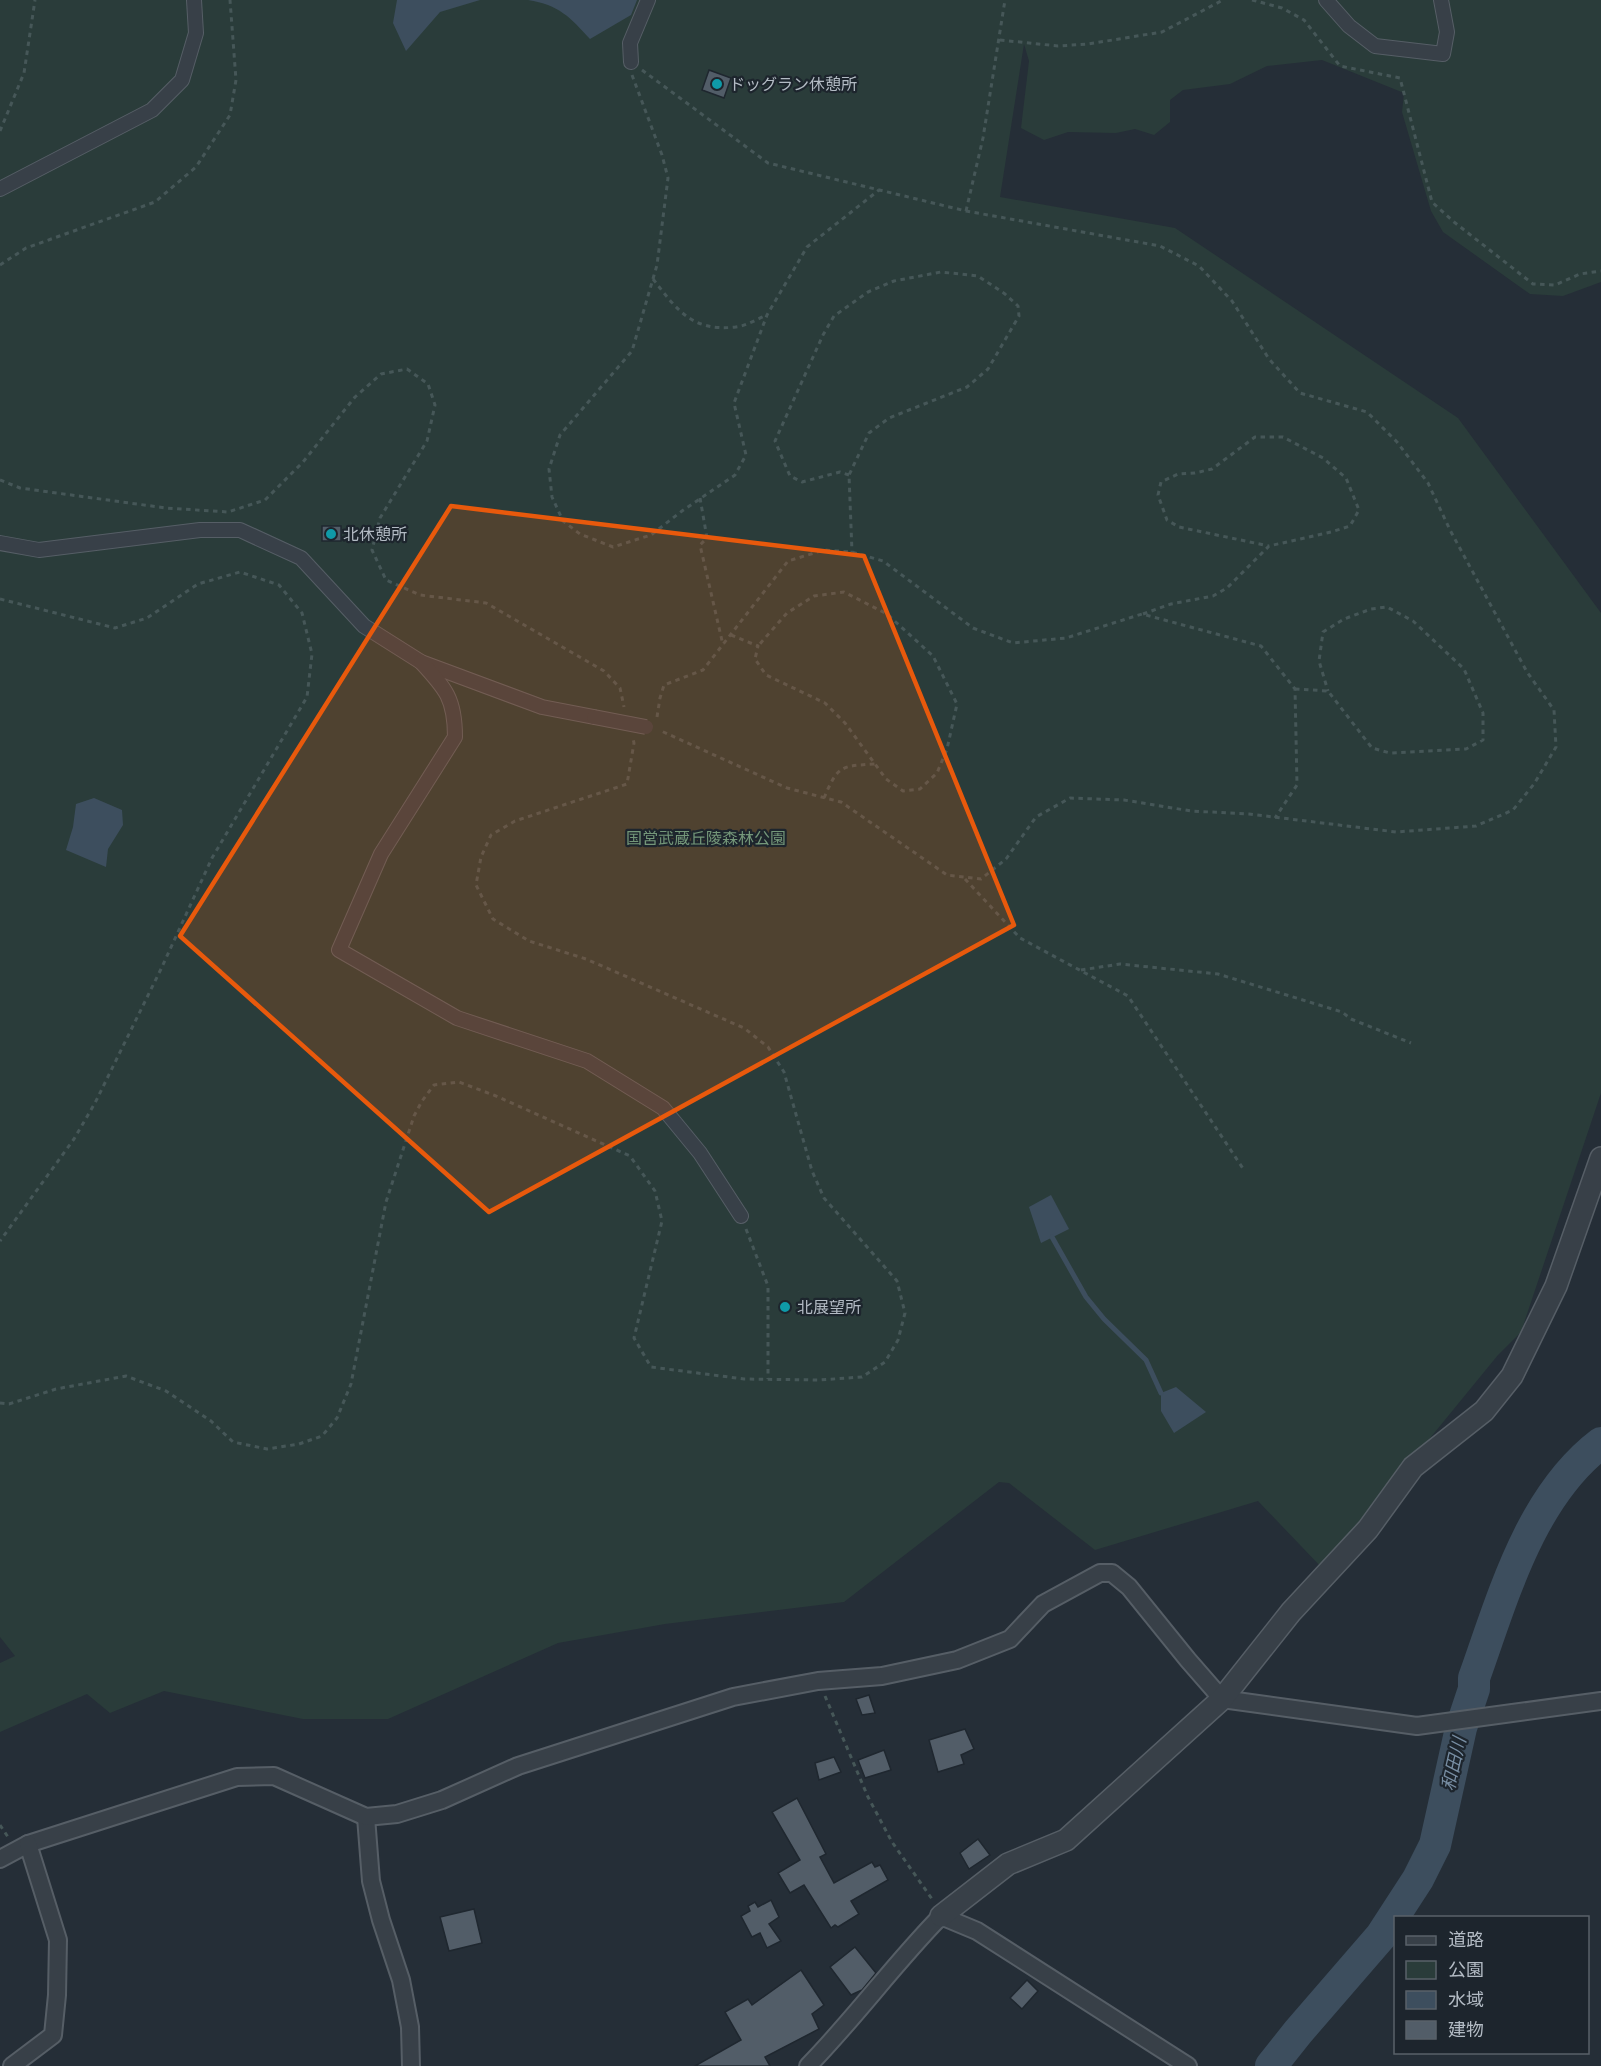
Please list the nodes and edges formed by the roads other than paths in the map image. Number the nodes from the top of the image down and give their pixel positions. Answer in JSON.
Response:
{"nodes":[{"id":1,"x":194,"y":0,"type":"edge"},
{"id":2,"x":648,"y":0,"type":"edge"},
{"id":3,"x":1326,"y":0,"type":"edge"},
{"id":4,"x":1441,"y":0,"type":"edge"},
{"id":5,"x":631,"y":62,"type":"road end"},
{"id":6,"x":0,"y":189,"type":"edge"},
{"id":7,"x":0,"y":543,"type":"edge"},
{"id":8,"x":421,"y":662,"type":"junction"},
{"id":9,"x":651,"y":728,"type":"road end"},
{"id":10,"x":1601,"y":1158,"type":"edge"},
{"id":11,"x":741,"y":1216,"type":"road end"},
{"id":12,"x":1222,"y":1699,"type":"junction"},
{"id":13,"x":1601,"y":1701,"type":"edge"},
{"id":14,"x":366,"y":1817,"type":"junction"},
{"id":15,"x":28,"y":1844,"type":"junction"},
{"id":16,"x":0,"y":1859,"type":"edge"},
{"id":17,"x":941,"y":1916,"type":"junction"},
{"id":18,"x":12,"y":2066,"type":"edge"},
{"id":19,"x":411,"y":2066,"type":"edge"},
{"id":20,"x":808,"y":2066,"type":"edge"},
{"id":21,"x":1188,"y":2066,"type":"edge"}],
"edges":[{"from":1,"to":6,"type":"street"},
{"from":2,"to":5,"type":"street"},
{"from":3,"to":4,"type":"street"},
{"from":7,"to":8,"type":"street"},
{"from":8,"to":9,"type":"street","bridge":true},
{"from":8,"to":11,"type":"street"},
{"from":10,"to":12,"type":"street"},
{"from":12,"to":13,"type":"street"},
{"from":12,"to":14,"type":"street"},
{"from":12,"to":17,"type":"street"},
{"from":14,"to":15,"type":"street"},
{"from":14,"to":19,"type":"street"},
{"from":15,"to":16,"type":"street"},
{"from":15,"to":18,"type":"street"},
{"from":17,"to":20,"type":"street"},
{"from":17,"to":21,"type":"street"}]}
